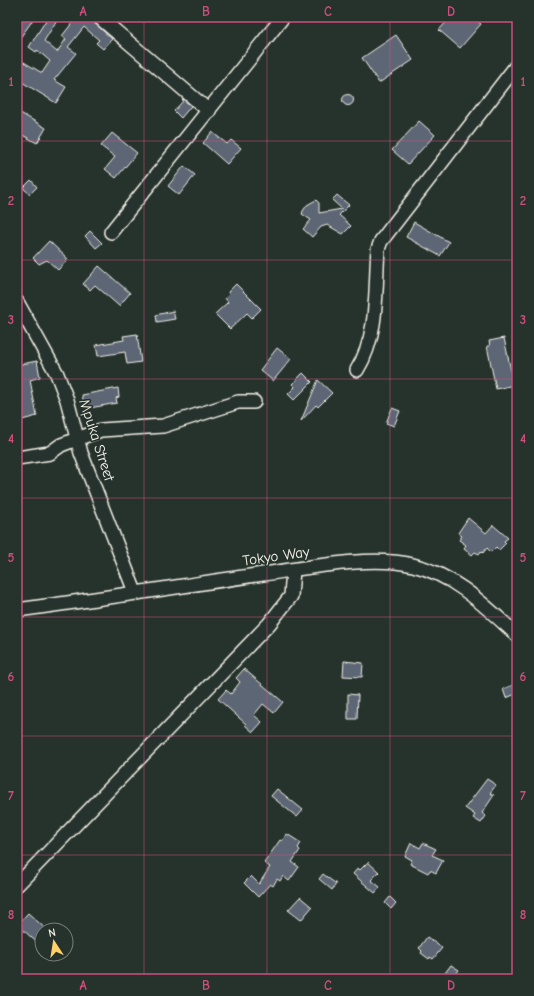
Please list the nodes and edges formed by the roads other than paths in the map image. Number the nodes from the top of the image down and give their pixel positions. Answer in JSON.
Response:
{"nodes":[{"id":1,"x":99,"y":17,"type":"edge"},
{"id":2,"x":283,"y":17,"type":"edge"},
{"id":3,"x":517,"y":65,"type":"edge"},
{"id":4,"x":209,"y":111,"type":"junction"},
{"id":5,"x":110,"y":232,"type":"dead end"},
{"id":6,"x":17,"y":302,"type":"edge"},
{"id":7,"x":358,"y":370,"type":"dead end"},
{"id":8,"x":254,"y":402,"type":"dead end"},
{"id":9,"x":77,"y":439,"type":"junction"},
{"id":10,"x":17,"y":458,"type":"edge"},
{"id":11,"x":294,"y":570,"type":"junction"},
{"id":12,"x":135,"y":592,"type":"junction"},
{"id":13,"x":17,"y":610,"type":"edge"},
{"id":14,"x":517,"y":636,"type":"edge"},
{"id":15,"x":17,"y":885,"type":"edge"}],
"edges":[{"from":1,"to":4,"type":"street"},
{"from":2,"to":4,"type":"street"},
{"from":3,"to":7,"type":"street"},
{"from":4,"to":5,"type":"street"},
{"from":6,"to":9,"type":"street","name":"Mpuka Street"},
{"from":8,"to":9,"type":"street"},
{"from":9,"to":10,"type":"street"},
{"from":9,"to":12,"type":"street","name":"Mpuka Street"},
{"from":11,"to":12,"type":"street","name":"Tokyo Way"},
{"from":11,"to":14,"type":"street","name":"Tokyo Way"},
{"from":11,"to":15,"type":"street"},
{"from":12,"to":13,"type":"street","name":"Tokyo Way"}]}
